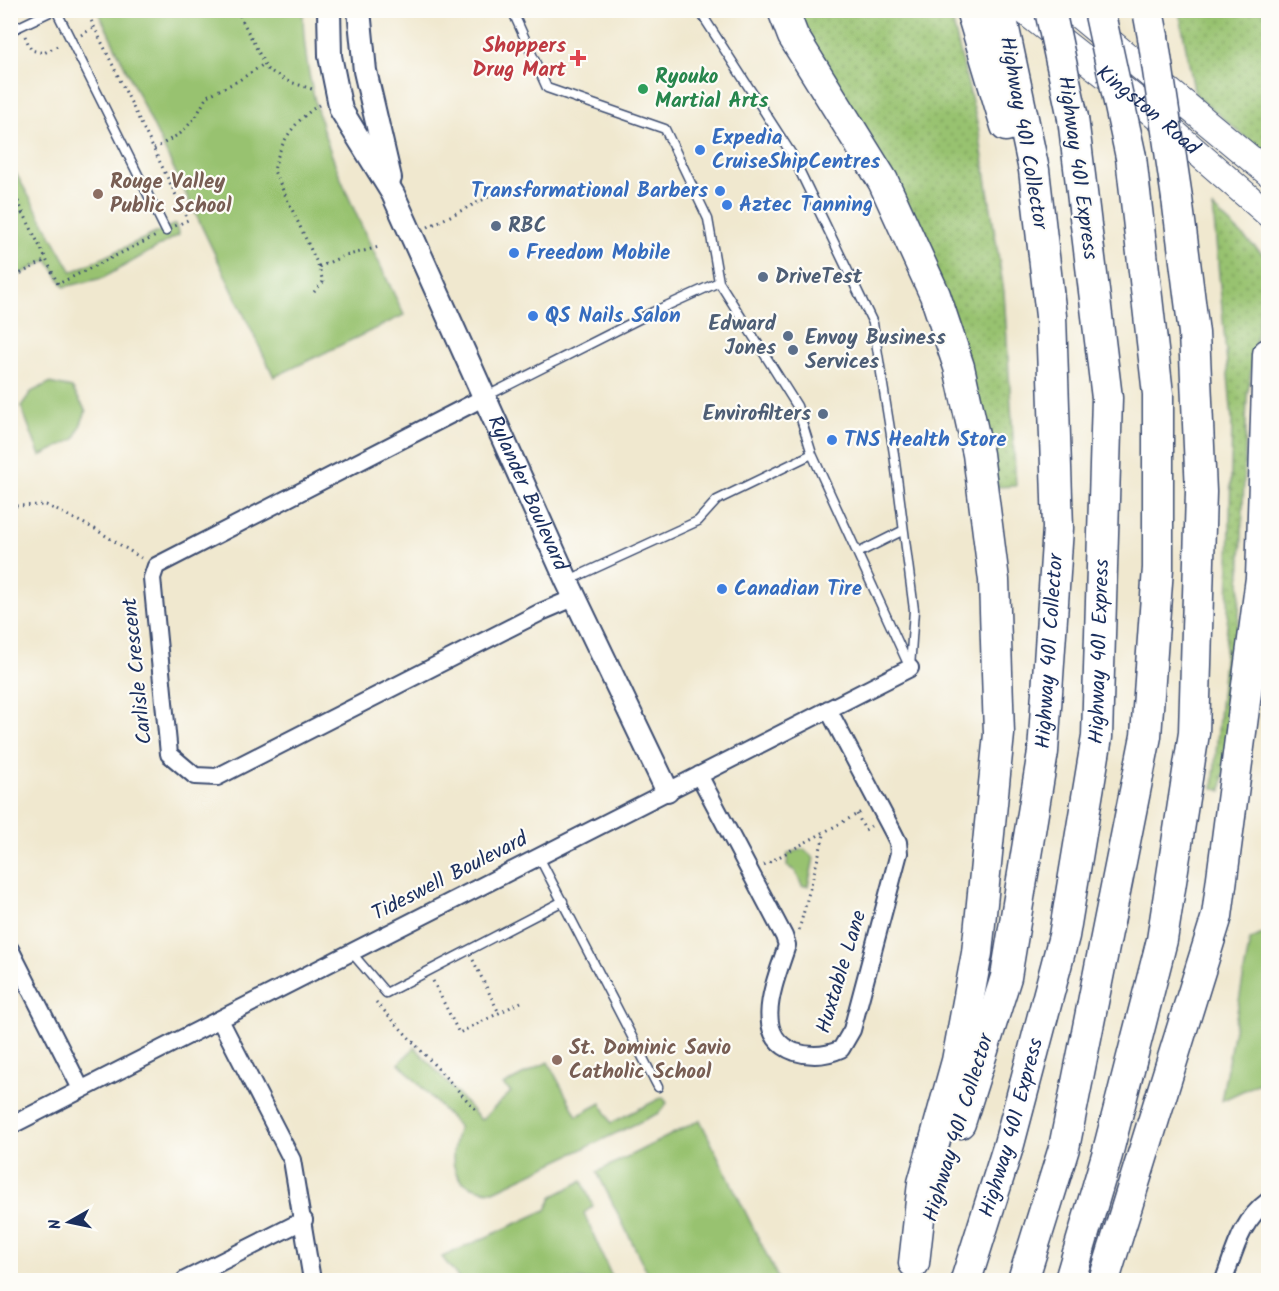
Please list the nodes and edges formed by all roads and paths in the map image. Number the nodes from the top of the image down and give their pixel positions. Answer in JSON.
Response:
{"nodes":[{"id":1,"x":55,"y":10,"type":"edge"},
{"id":2,"x":86,"y":10,"type":"edge"},
{"id":3,"x":237,"y":10,"type":"edge"},
{"id":4,"x":329,"y":10,"type":"edge"},
{"id":5,"x":359,"y":10,"type":"edge"},
{"id":6,"x":512,"y":10,"type":"edge"},
{"id":7,"x":699,"y":10,"type":"edge"},
{"id":8,"x":783,"y":10,"type":"edge"},
{"id":9,"x":1000,"y":10,"type":"edge"},
{"id":10,"x":1023,"y":10,"type":"edge"},
{"id":11,"x":1050,"y":10,"type":"edge"},
{"id":12,"x":1072,"y":10,"type":"edge"},
{"id":13,"x":1099,"y":10,"type":"edge"},
{"id":14,"x":975,"y":24,"type":"edge"},
{"id":15,"x":1150,"y":24,"type":"edge"},
{"id":16,"x":20,"y":27,"type":"junction"},
{"id":17,"x":94,"y":28,"type":"junction"},
{"id":18,"x":10,"y":31,"type":"edge"},
{"id":19,"x":70,"y":40,"type":"junction"},
{"id":20,"x":264,"y":64,"type":"junction"},
{"id":21,"x":315,"y":90,"type":"dead end"},
{"id":22,"x":319,"y":105,"type":"dead end"},
{"id":23,"x":154,"y":149,"type":"junction"},
{"id":24,"x":1269,"y":173,"type":"edge"},
{"id":25,"x":10,"y":185,"type":"edge"},
{"id":26,"x":511,"y":186,"type":"dead end"},
{"id":27,"x":393,"y":194,"type":"junction"},
{"id":28,"x":24,"y":213,"type":"junction"},
{"id":29,"x":1269,"y":214,"type":"edge"},
{"id":30,"x":10,"y":219,"type":"edge"},
{"id":31,"x":166,"y":231,"type":"junction"},
{"id":32,"x":411,"y":236,"type":"junction"},
{"id":33,"x":379,"y":247,"type":"dead end"},
{"id":34,"x":46,"y":260,"type":"junction"},
{"id":35,"x":319,"y":267,"type":"junction"},
{"id":36,"x":10,"y":279,"type":"edge"},
{"id":37,"x":718,"y":282,"type":"junction"},
{"id":38,"x":314,"y":292,"type":"dead end"},
{"id":39,"x":1051,"y":316,"type":"junction"},
{"id":40,"x":1268,"y":359,"type":"edge"},
{"id":41,"x":483,"y":398,"type":"junction"},
{"id":42,"x":812,"y":454,"type":"junction"},
{"id":43,"x":10,"y":499,"type":"edge"},
{"id":44,"x":11,"y":505,"type":"edge"},
{"id":45,"x":902,"y":531,"type":"junction"},
{"id":46,"x":858,"y":554,"type":"junction"},
{"id":47,"x":156,"y":566,"type":"junction"},
{"id":48,"x":571,"y":589,"type":"junction"},
{"id":49,"x":910,"y":668,"type":"junction"},
{"id":50,"x":828,"y":710,"type":"junction"},
{"id":51,"x":699,"y":775,"type":"junction"},
{"id":52,"x":668,"y":790,"type":"junction"},
{"id":53,"x":878,"y":803,"type":"junction"},
{"id":54,"x":824,"y":834,"type":"junction"},
{"id":55,"x":539,"y":857,"type":"junction"},
{"id":56,"x":749,"y":873,"type":"junction"},
{"id":57,"x":563,"y":901,"type":"junction"},
{"id":58,"x":787,"y":945,"type":"junction"},
{"id":59,"x":10,"y":949,"type":"edge"},
{"id":60,"x":468,"y":950,"type":"junction"},
{"id":61,"x":351,"y":952,"type":"junction"},
{"id":62,"x":428,"y":971,"type":"junction"},
{"id":63,"x":370,"y":995,"type":"dead end"},
{"id":64,"x":521,"y":1002,"type":"dead end"},
{"id":65,"x":499,"y":1013,"type":"junction"},
{"id":66,"x":220,"y":1020,"type":"junction"},
{"id":67,"x":658,"y":1087,"type":"dead end"},
{"id":68,"x":81,"y":1089,"type":"junction"},
{"id":69,"x":478,"y":1112,"type":"dead end"},
{"id":70,"x":10,"y":1126,"type":"edge"},
{"id":71,"x":1269,"y":1201,"type":"edge"},
{"id":72,"x":304,"y":1220,"type":"junction"},
{"id":73,"x":912,"y":1272,"type":"edge"},
{"id":74,"x":185,"y":1281,"type":"edge"},
{"id":75,"x":312,"y":1281,"type":"edge"},
{"id":76,"x":966,"y":1281,"type":"edge"},
{"id":77,"x":1023,"y":1281,"type":"edge"},
{"id":78,"x":1070,"y":1281,"type":"edge"},
{"id":79,"x":1104,"y":1281,"type":"edge"},
{"id":80,"x":1224,"y":1281,"type":"edge"}],
"edges":[{"from":1,"to":16,"type":"lane"},
{"from":1,"to":19,"type":"lane"},
{"from":2,"to":17,"type":"path"},
{"from":3,"to":20,"type":"path"},
{"from":4,"to":27,"type":"street","name":"Rylander Boulevard"},
{"from":5,"to":27,"type":"street","name":"Rylander Boulevard"},
{"from":6,"to":37,"type":"lane"},
{"from":7,"to":45,"type":"lane"},
{"from":8,"to":73,"type":"highway"},
{"from":9,"to":39,"type":"highway","name":"Highway 401 Collector"},
{"from":10,"to":29,"type":"main road","name":"Kingston Road"},
{"from":11,"to":76,"type":"highway","name":"Highway 401 Express","bridge":true},
{"from":12,"to":24,"type":"main road","name":"Kingston Road"},
{"from":13,"to":77,"type":"highway","bridge":true},
{"from":14,"to":39,"type":"highway"},
{"from":15,"to":78,"type":"highway","bridge":true},
{"from":16,"to":18,"type":"lane"},
{"from":16,"to":19,"type":"path"},
{"from":17,"to":19,"type":"path"},
{"from":17,"to":23,"type":"path"},
{"from":19,"to":31,"type":"lane"},
{"from":20,"to":21,"type":"path"},
{"from":20,"to":23,"type":"path"},
{"from":22,"to":35,"type":"path"},
{"from":23,"to":31,"type":"path"},
{"from":25,"to":28,"type":"path"},
{"from":26,"to":32,"type":"path"},
{"from":27,"to":32,"type":"street","name":"Rylander Boulevard"},
{"from":28,"to":30,"type":"path"},
{"from":28,"to":34,"type":"path"},
{"from":31,"to":34,"type":"path"},
{"from":32,"to":41,"type":"street","name":"Rylander Boulevard"},
{"from":33,"to":35,"type":"path"},
{"from":34,"to":36,"type":"path"},
{"from":35,"to":38,"type":"path"},
{"from":37,"to":41,"type":"lane"},
{"from":37,"to":42,"type":"lane"},
{"from":39,"to":73,"type":"highway","name":"Highway 401 Collector"},
{"from":40,"to":79,"type":"highway"},
{"from":41,"to":47,"type":"street"},
{"from":41,"to":48,"type":"street","name":"Rylander Boulevard"},
{"from":42,"to":46,"type":"lane"},
{"from":42,"to":48,"type":"lane"},
{"from":43,"to":44,"type":"path"},
{"from":44,"to":47,"type":"path"},
{"from":45,"to":46,"type":"lane"},
{"from":45,"to":49,"type":"lane"},
{"from":46,"to":49,"type":"lane"},
{"from":47,"to":48,"type":"street","name":"Carlisle Crescent"},
{"from":48,"to":52,"type":"street","name":"Rylander Boulevard"},
{"from":49,"to":50,"type":"street","name":"Tideswell Boulevard"},
{"from":50,"to":51,"type":"street","name":"Tideswell Boulevard"},
{"from":50,"to":53,"type":"street","name":"Huxtable Lane"},
{"from":51,"to":52,"type":"street","name":"Tideswell Boulevard"},
{"from":51,"to":56,"type":"street"},
{"from":52,"to":55,"type":"street","name":"Tideswell Boulevard"},
{"from":53,"to":54,"type":"path"},
{"from":53,"to":58,"type":"street","name":"Huxtable Lane"},
{"from":54,"to":56,"type":"path"},
{"from":54,"to":58,"type":"path"},
{"from":55,"to":57,"type":"lane"},
{"from":55,"to":61,"type":"street","name":"Tideswell Boulevard"},
{"from":56,"to":58,"type":"street"},
{"from":57,"to":60,"type":"lane"},
{"from":57,"to":67,"type":"lane"},
{"from":59,"to":68,"type":"street"},
{"from":60,"to":62,"type":"lane"},
{"from":60,"to":65,"type":"path"},
{"from":61,"to":62,"type":"lane"},
{"from":61,"to":66,"type":"street","name":"Tideswell Boulevard"},
{"from":62,"to":65,"type":"path"},
{"from":63,"to":69,"type":"path"},
{"from":64,"to":65,"type":"path"},
{"from":66,"to":68,"type":"street","name":"Tideswell Boulevard"},
{"from":66,"to":72,"type":"street"},
{"from":68,"to":70,"type":"street","name":"Tideswell Boulevard"},
{"from":71,"to":80,"type":"street"},
{"from":72,"to":74,"type":"street"},
{"from":72,"to":75,"type":"street"}]}
